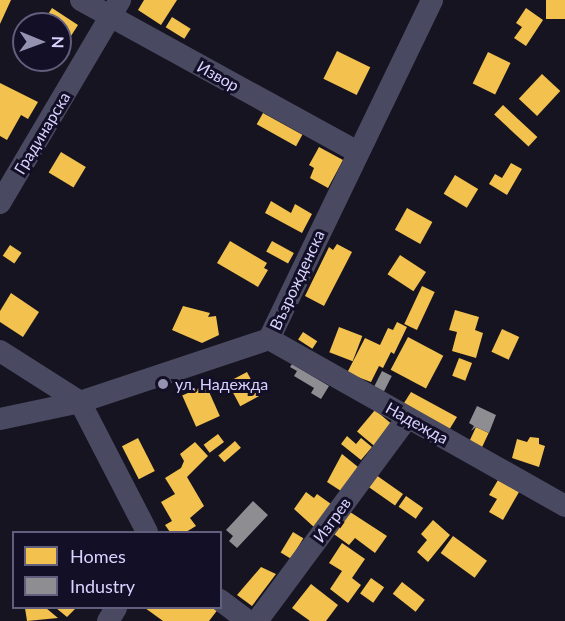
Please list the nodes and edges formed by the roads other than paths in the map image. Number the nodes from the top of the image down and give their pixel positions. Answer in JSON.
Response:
{"nodes":[{"id":1,"x":81,"y":0,"type":"edge"},
{"id":2,"x":432,"y":0,"type":"edge"},
{"id":3,"x":115,"y":8,"type":"edge"},
{"id":4,"x":357,"y":152,"type":"junction"},
{"id":5,"x":0,"y":203,"type":"edge"},
{"id":6,"x":269,"y":339,"type":"junction"},
{"id":7,"x":0,"y":351,"type":"edge"},
{"id":8,"x":80,"y":402,"type":"junction"},
{"id":9,"x":407,"y":418,"type":"junction"},
{"id":10,"x":0,"y":419,"type":"edge"},
{"id":11,"x":565,"y":506,"type":"edge"},
{"id":12,"x":146,"y":531,"type":"edge"},
{"id":13,"x":222,"y":602,"type":"edge"},
{"id":14,"x":248,"y":621,"type":"edge"},
{"id":15,"x":257,"y":621,"type":"edge"}],
"edges":[{"from":1,"to":3,"type":"street","name":"Извор"},
{"from":2,"to":4,"type":"street","name":"Възрожденска"},
{"from":3,"to":4,"type":"street","name":"Извор"},
{"from":3,"to":5,"type":"street","name":"Градинарска"},
{"from":4,"to":6,"type":"street","name":"Възрожденска"},
{"from":6,"to":8,"type":"street","name":"Възрожденска"},
{"from":6,"to":9,"type":"street","name":"Надежда"},
{"from":7,"to":8,"type":"street"},
{"from":8,"to":10,"type":"street","name":"Възрожденска"},
{"from":8,"to":12,"type":"street"},
{"from":9,"to":11,"type":"street","name":"Надежда"},
{"from":9,"to":15,"type":"street","name":"Изгрев"},
{"from":13,"to":14,"type":"street"}]}
